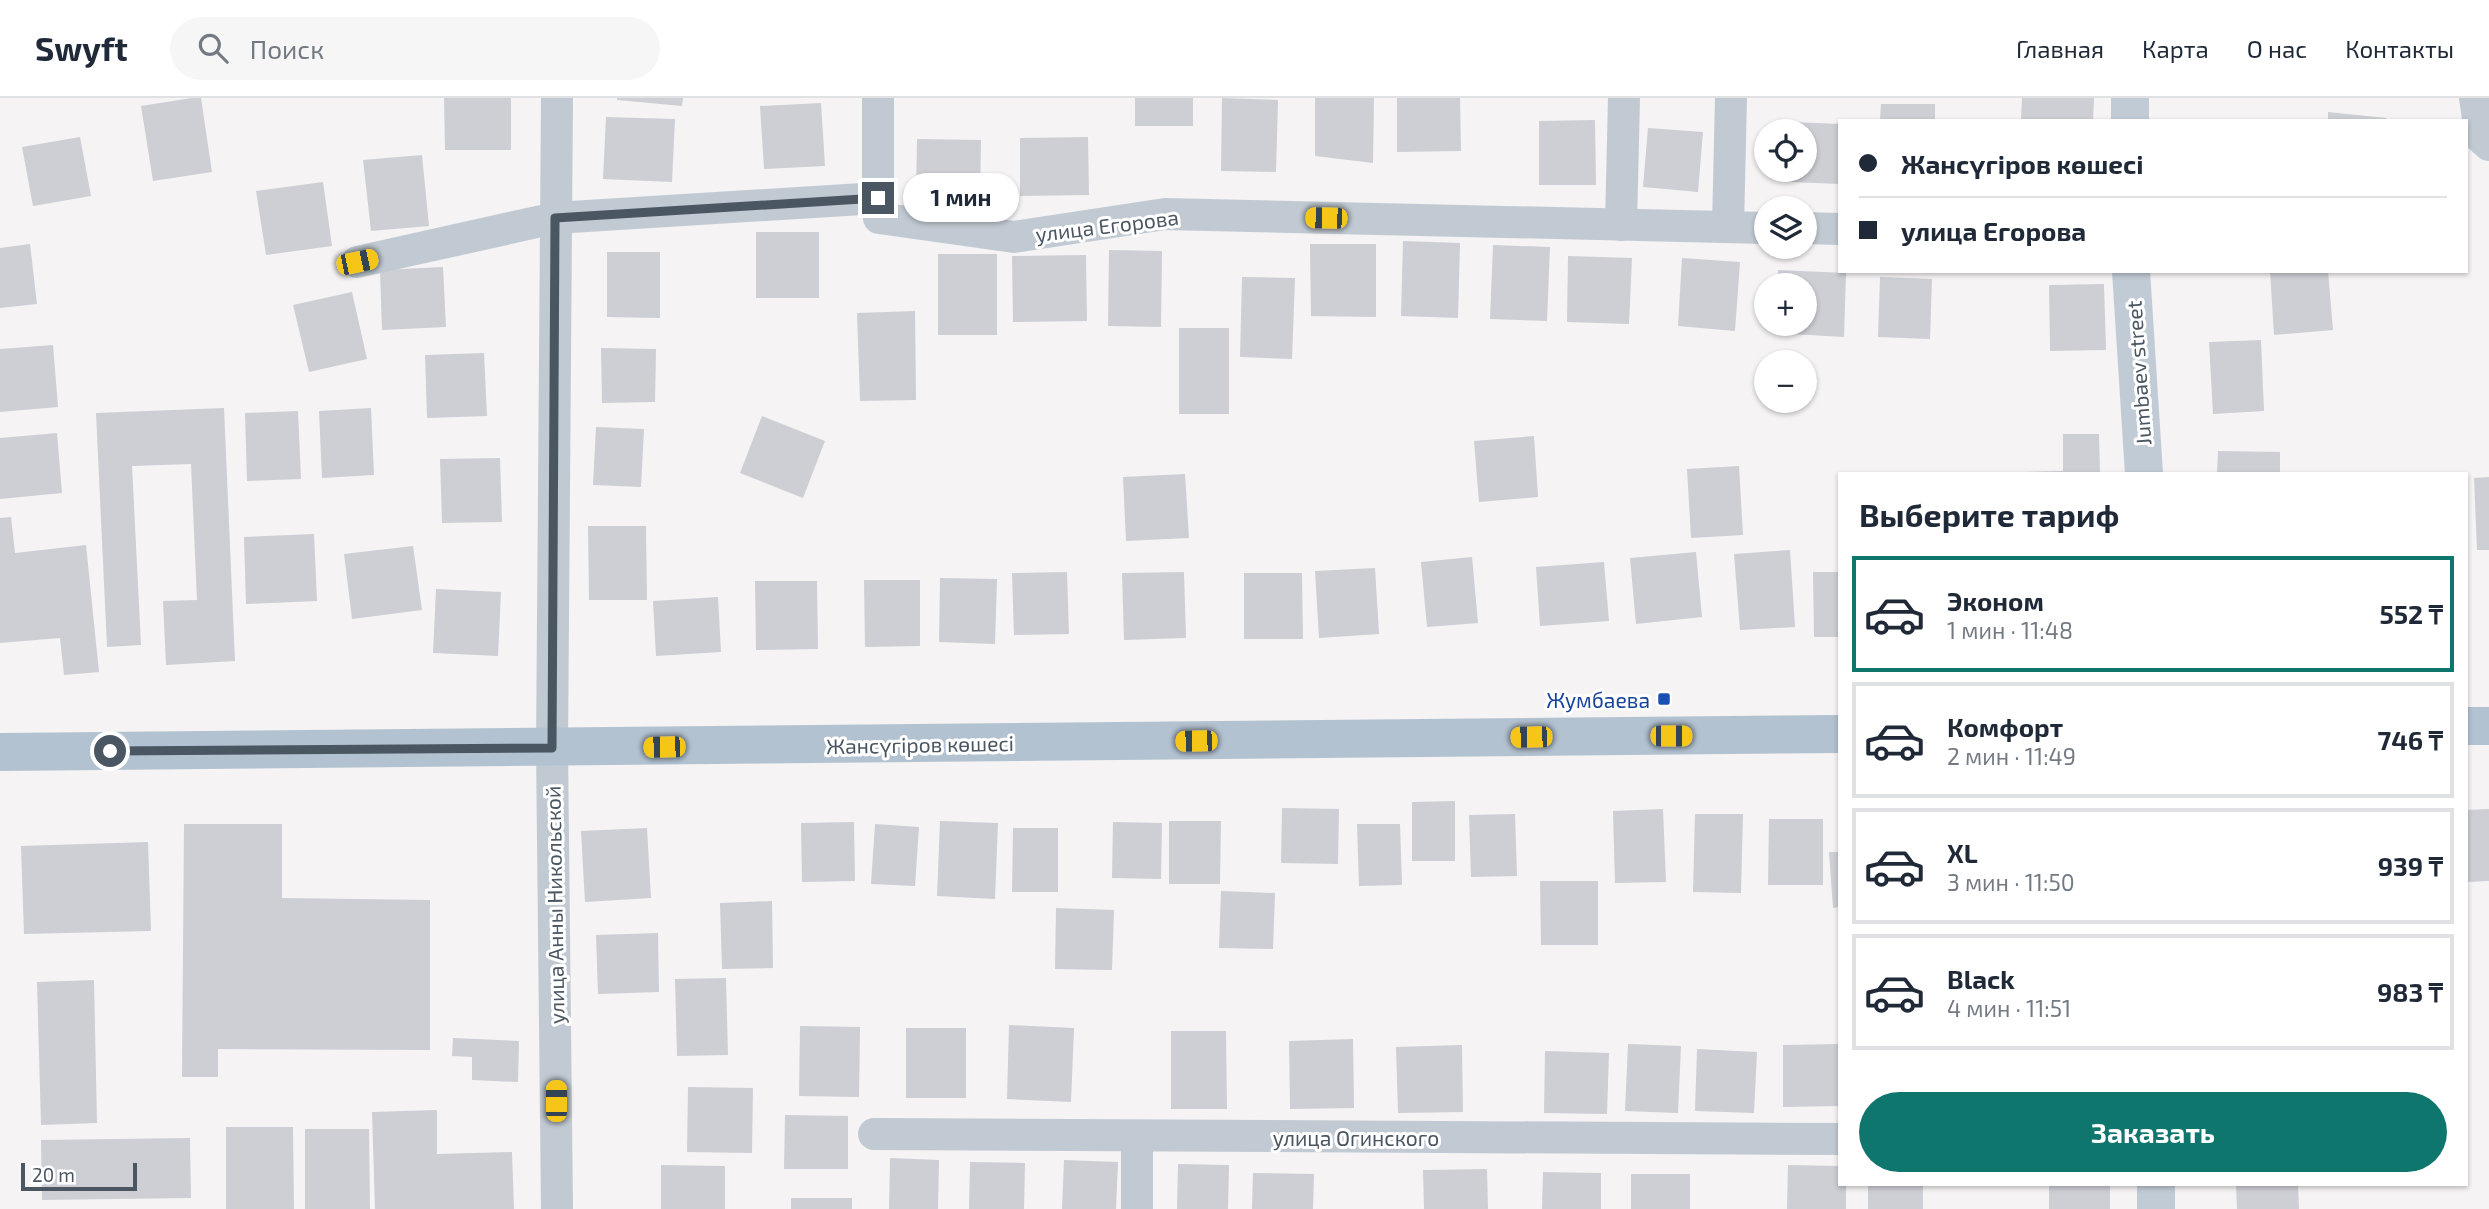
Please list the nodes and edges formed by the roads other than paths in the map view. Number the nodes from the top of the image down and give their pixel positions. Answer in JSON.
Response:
{"nodes":[{"id":1,"x":557,"y":98,"type":"edge"},
{"id":2,"x":878,"y":98,"type":"edge"},
{"id":3,"x":1625,"y":98,"type":"edge"},
{"id":4,"x":1731,"y":98,"type":"edge"},
{"id":5,"x":2130,"y":98,"type":"edge"},
{"id":6,"x":2475,"y":98,"type":"edge"},
{"id":7,"x":2130,"y":119,"type":"edge"},
{"id":8,"x":2489,"y":145,"type":"edge"},
{"id":9,"x":878,"y":198,"type":"junction"},
{"id":10,"x":555,"y":218,"type":"junction"},
{"id":11,"x":1621,"y":225,"type":"junction"},
{"id":12,"x":1728,"y":227,"type":"junction"},
{"id":13,"x":1754,"y":228,"type":"edge"},
{"id":14,"x":1817,"y":228,"type":"edge"},
{"id":15,"x":1838,"y":229,"type":"edge"},
{"id":16,"x":357,"y":262,"type":"dead end"},
{"id":17,"x":2131,"y":273,"type":"edge"},
{"id":18,"x":2144,"y":472,"type":"edge"},
{"id":19,"x":2468,"y":726,"type":"edge"},
{"id":20,"x":2489,"y":726,"type":"edge"},
{"id":21,"x":1838,"y":734,"type":"edge"},
{"id":22,"x":552,"y":748,"type":"junction"},
{"id":23,"x":0,"y":752,"type":"edge"},
{"id":24,"x":874,"y":1134,"type":"dead end"},
{"id":25,"x":1137,"y":1136,"type":"junction"},
{"id":26,"x":1838,"y":1139,"type":"edge"},
{"id":27,"x":2155,"y":1186,"type":"edge"},
{"id":28,"x":557,"y":1209,"type":"edge"},
{"id":29,"x":1137,"y":1209,"type":"edge"},
{"id":30,"x":2156,"y":1209,"type":"edge"}],
"edges":[{"from":1,"to":10,"type":"street","name":"улица Анны Никольской"},
{"from":2,"to":9,"type":"street"},
{"from":3,"to":11,"type":"street"},
{"from":4,"to":12,"type":"street"},
{"from":5,"to":7,"type":"main road"},
{"from":6,"to":8,"type":"street"},
{"from":9,"to":10,"type":"street"},
{"from":9,"to":11,"type":"street","name":"улица Егорова"},
{"from":10,"to":16,"type":"street"},
{"from":10,"to":22,"type":"street","name":"улица Анны Никольской"},
{"from":11,"to":12,"type":"street","name":"улица Егорова"},
{"from":12,"to":13,"type":"street","name":"улица Егорова"},
{"from":14,"to":15,"type":"street"},
{"from":17,"to":18,"type":"main road","name":"Jumbaev street"},
{"from":19,"to":20,"type":"main road"},
{"from":21,"to":22,"type":"main road","name":"Жансүгіров көшесі"},
{"from":22,"to":23,"type":"main road","name":"Жансүгіров көшесі"},
{"from":22,"to":28,"type":"street","name":"улица Анны Никольской"},
{"from":24,"to":25,"type":"street","name":"улица Огинского"},
{"from":25,"to":26,"type":"street","name":"улица Огинского"},
{"from":25,"to":29,"type":"street"},
{"from":27,"to":30,"type":"main road"}]}
